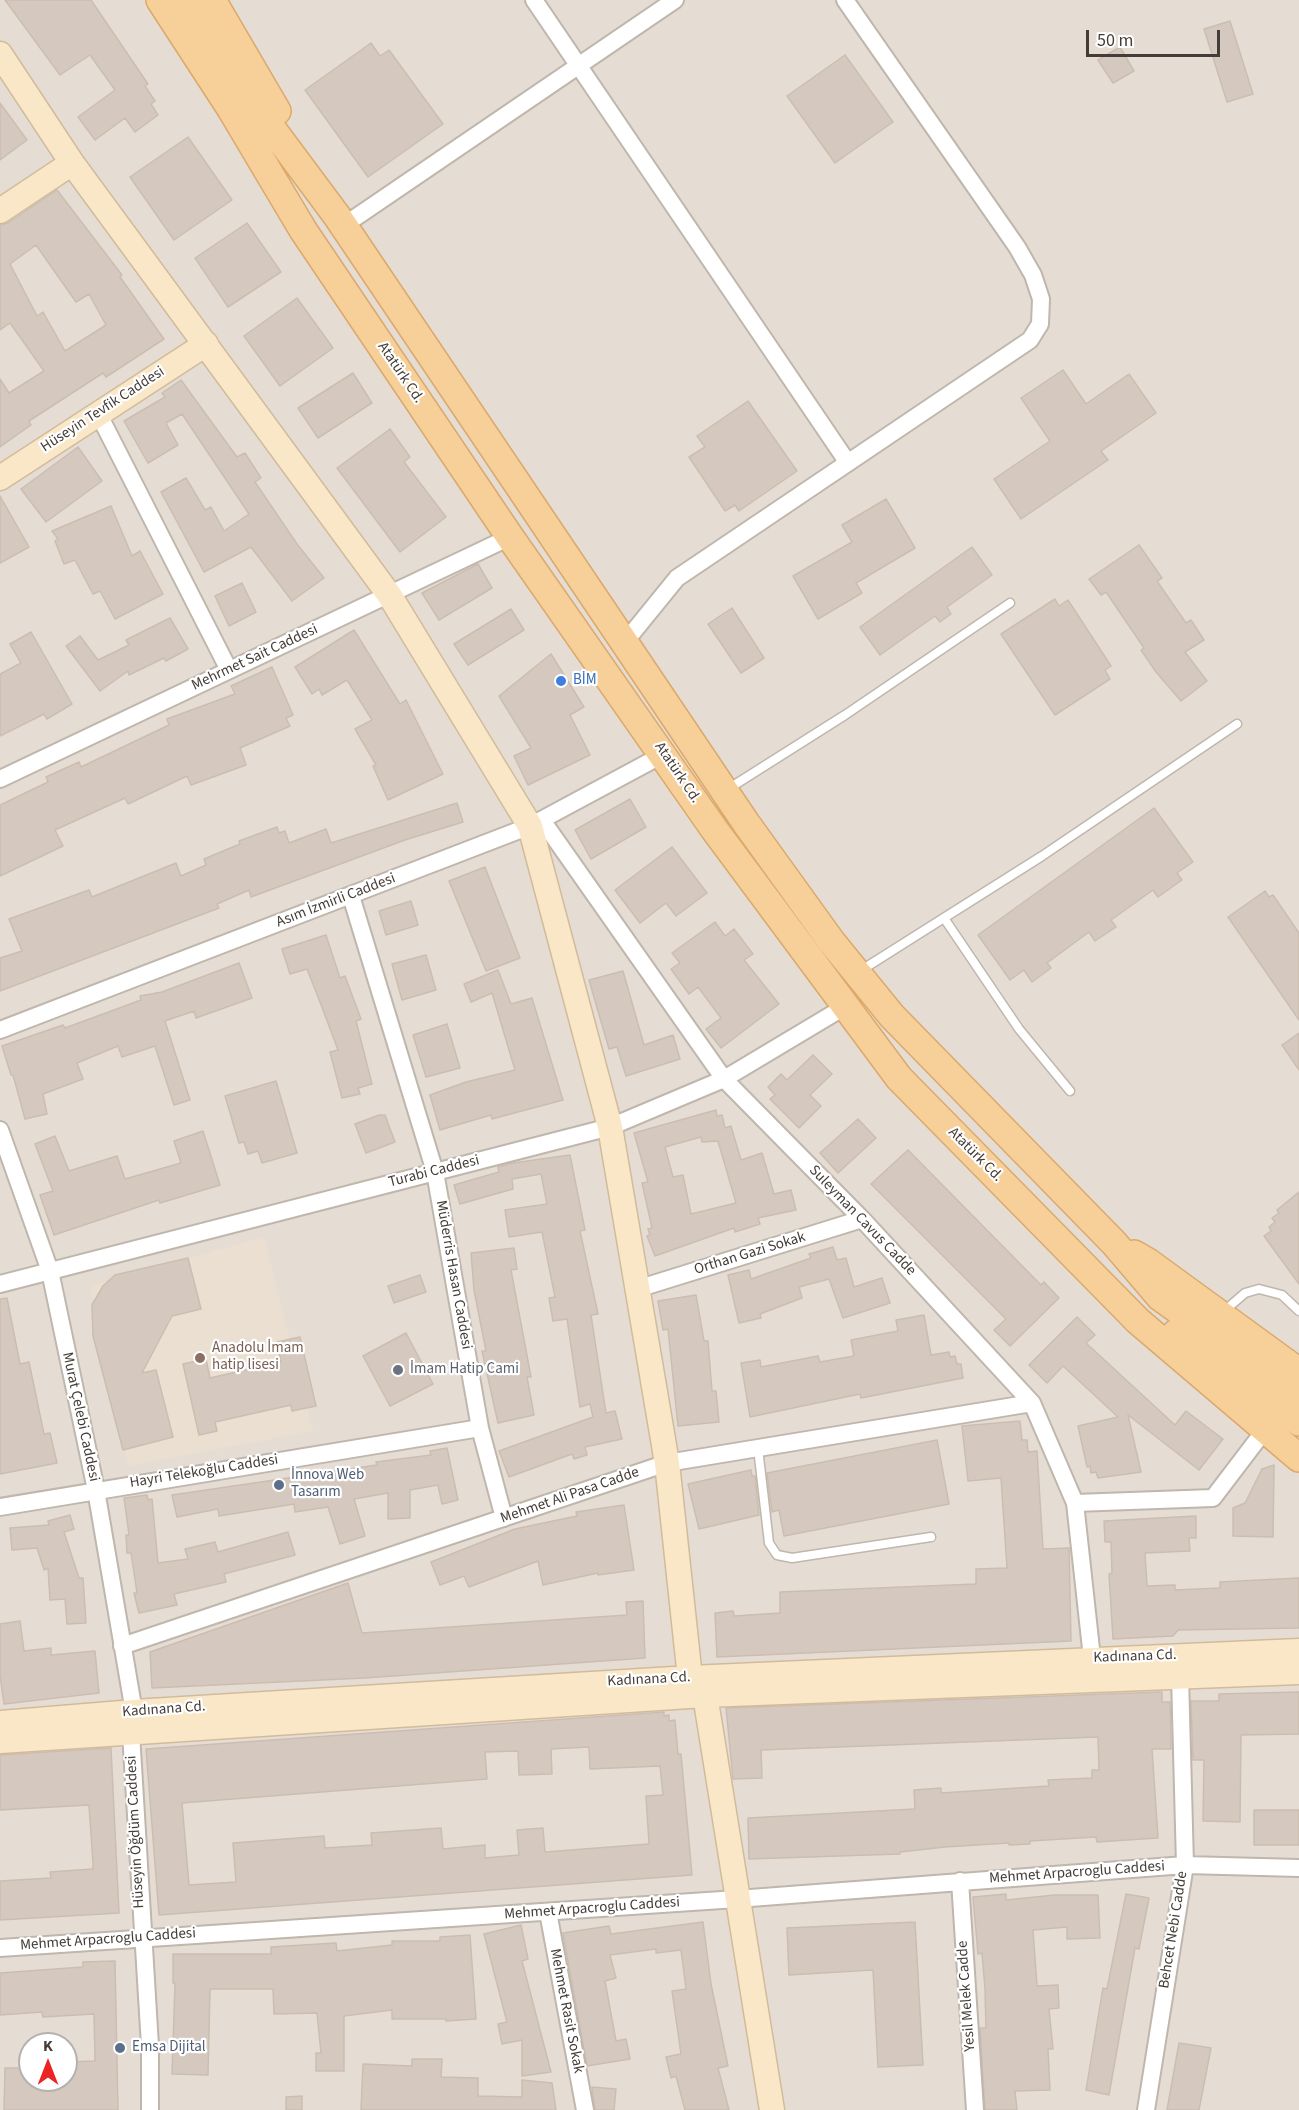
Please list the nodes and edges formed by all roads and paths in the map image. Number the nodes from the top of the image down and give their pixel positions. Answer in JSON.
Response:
{"nodes":[{"id":1,"x":142,"y":0,"type":"edge"},
{"id":2,"x":160,"y":0,"type":"edge"},
{"id":3,"x":184,"y":0,"type":"edge"},
{"id":4,"x":212,"y":0,"type":"edge"},
{"id":5,"x":534,"y":0,"type":"edge"},
{"id":6,"x":675,"y":0,"type":"edge"},
{"id":7,"x":845,"y":0,"type":"edge"},
{"id":8,"x":0,"y":54,"type":"edge"},
{"id":9,"x":579,"y":66,"type":"junction"},
{"id":10,"x":72,"y":163,"type":"junction"},
{"id":11,"x":0,"y":211,"type":"edge"},
{"id":12,"x":340,"y":221,"type":"junction"},
{"id":13,"x":303,"y":230,"type":"junction"},
{"id":14,"x":206,"y":344,"type":"junction"},
{"id":15,"x":98,"y":413,"type":"junction"},
{"id":16,"x":848,"y":463,"type":"junction"},
{"id":17,"x":0,"y":478,"type":"edge"},
{"id":18,"x":510,"y":537,"type":"junction"},
{"id":19,"x":390,"y":596,"type":"junction"},
{"id":20,"x":1010,"y":603,"type":"dead end"},
{"id":21,"x":625,"y":642,"type":"junction"},
{"id":22,"x":229,"y":670,"type":"junction"},
{"id":23,"x":1237,"y":724,"type":"dead end"},
{"id":24,"x":664,"y":754,"type":"junction"},
{"id":25,"x":0,"y":779,"type":"edge"},
{"id":26,"x":725,"y":791,"type":"junction"},
{"id":27,"x":536,"y":823,"type":"junction"},
{"id":28,"x":351,"y":896,"type":"junction"},
{"id":29,"x":944,"y":918,"type":"junction"},
{"id":30,"x":857,"y":973,"type":"junction"},
{"id":31,"x":846,"y":1006,"type":"junction"},
{"id":32,"x":0,"y":1030,"type":"edge"},
{"id":33,"x":724,"y":1079,"type":"junction"},
{"id":34,"x":1070,"y":1091,"type":"dead end"},
{"id":35,"x":610,"y":1127,"type":"junction"},
{"id":36,"x":0,"y":1130,"type":"edge"},
{"id":37,"x":435,"y":1172,"type":"junction"},
{"id":38,"x":862,"y":1219,"type":"junction"},
{"id":39,"x":1114,"y":1243,"type":"junction"},
{"id":40,"x":50,"y":1271,"type":"junction"},
{"id":41,"x":1091,"y":1273,"type":"junction"},
{"id":42,"x":0,"y":1284,"type":"edge"},
{"id":43,"x":638,"y":1289,"type":"junction"},
{"id":44,"x":1299,"y":1311,"type":"edge"},
{"id":45,"x":1221,"y":1315,"type":"junction"},
{"id":46,"x":1299,"y":1372,"type":"edge"},
{"id":47,"x":1299,"y":1396,"type":"edge"},
{"id":48,"x":1032,"y":1404,"type":"junction"},
{"id":49,"x":1299,"y":1422,"type":"edge"},
{"id":50,"x":480,"y":1428,"type":"junction"},
{"id":51,"x":1264,"y":1431,"type":"junction"},
{"id":52,"x":758,"y":1448,"type":"junction"},
{"id":53,"x":1299,"y":1458,"type":"edge"},
{"id":54,"x":667,"y":1463,"type":"junction"},
{"id":55,"x":96,"y":1490,"type":"junction"},
{"id":56,"x":1075,"y":1503,"type":"junction"},
{"id":57,"x":0,"y":1507,"type":"edge"},
{"id":58,"x":504,"y":1518,"type":"junction"},
{"id":59,"x":931,"y":1538,"type":"dead end"},
{"id":60,"x":123,"y":1646,"type":"junction"},
{"id":61,"x":1299,"y":1651,"type":"edge"},
{"id":62,"x":1092,"y":1658,"type":"junction"},
{"id":63,"x":1299,"y":1672,"type":"edge"},
{"id":64,"x":1180,"y":1676,"type":"junction"},
{"id":65,"x":698,"y":1686,"type":"junction"},
{"id":66,"x":132,"y":1722,"type":"junction"},
{"id":67,"x":0,"y":1723,"type":"edge"},
{"id":68,"x":0,"y":1741,"type":"edge"},
{"id":69,"x":1185,"y":1865,"type":"junction"},
{"id":70,"x":1299,"y":1868,"type":"edge"},
{"id":71,"x":960,"y":1881,"type":"junction"},
{"id":72,"x":737,"y":1899,"type":"junction"},
{"id":73,"x":548,"y":1912,"type":"junction"},
{"id":74,"x":142,"y":1938,"type":"junction"},
{"id":75,"x":0,"y":1948,"type":"edge"},
{"id":76,"x":150,"y":2110,"type":"edge"},
{"id":77,"x":585,"y":2110,"type":"edge"},
{"id":78,"x":772,"y":2110,"type":"edge"},
{"id":79,"x":975,"y":2110,"type":"edge"},
{"id":80,"x":1146,"y":2110,"type":"edge"}],
"edges":[{"from":1,"to":13,"type":"main road"},
{"from":2,"to":13,"type":"main road","name":"Atatürk Cd."},
{"from":3,"to":12,"type":"main road","name":"Atatürk Cd."},
{"from":4,"to":12,"type":"main road"},
{"from":5,"to":9,"type":"street"},
{"from":6,"to":9,"type":"street"},
{"from":7,"to":16,"type":"street"},
{"from":8,"to":10,"type":"street"},
{"from":9,"to":12,"type":"street"},
{"from":9,"to":16,"type":"street"},
{"from":10,"to":11,"type":"street"},
{"from":10,"to":14,"type":"street"},
{"from":12,"to":21,"type":"main road","name":"Atatürk Cd."},
{"from":13,"to":18,"type":"main road","name":"Atatürk Cd."},
{"from":14,"to":15,"type":"street","name":"Hüseyin Tevfik Caddesi"},
{"from":14,"to":19,"type":"street"},
{"from":15,"to":17,"type":"street","name":"Hüseyin Tevfik Caddesi"},
{"from":15,"to":22,"type":"street"},
{"from":16,"to":21,"type":"street"},
{"from":18,"to":19,"type":"street","name":"Mehrmet Sait Caddesi"},
{"from":18,"to":24,"type":"main road","name":"Atatürk Cd."},
{"from":19,"to":22,"type":"street","name":"Mehrmet Sait Caddesi"},
{"from":19,"to":27,"type":"street"},
{"from":20,"to":26,"type":"lane"},
{"from":21,"to":26,"type":"main road","name":"Atatürk Cd."},
{"from":22,"to":25,"type":"street","name":"Mehrmet Sait Caddesi"},
{"from":23,"to":29,"type":"lane"},
{"from":24,"to":27,"type":"street","name":"Asım İzmirli Caddesi"},
{"from":24,"to":31,"type":"main road","name":"Atatürk Cd."},
{"from":26,"to":30,"type":"main road","name":"Atatürk Cd."},
{"from":27,"to":28,"type":"street","name":"Asım İzmirli Caddesi"},
{"from":27,"to":33,"type":"street","name":"Suleyman Cavus Cadde"},
{"from":27,"to":35,"type":"street"},
{"from":28,"to":32,"type":"street","name":"Asım İzmirli Caddesi"},
{"from":28,"to":37,"type":"street","name":"Müderris Hasan Caddesi"},
{"from":29,"to":30,"type":"lane"},
{"from":29,"to":34,"type":"lane"},
{"from":30,"to":39,"type":"main road","name":"Atatürk Cd."},
{"from":31,"to":33,"type":"street","name":"Turabi Caddesi"},
{"from":31,"to":41,"type":"main road","name":"Atatürk Cd."},
{"from":33,"to":35,"type":"street","name":"Turabi Caddesi"},
{"from":33,"to":38,"type":"street","name":"Suleyman Cavus Cadde"},
{"from":35,"to":37,"type":"street","name":"Turabi Caddesi"},
{"from":35,"to":43,"type":"street"},
{"from":36,"to":40,"type":"street","name":"Murat Çelebi Caddesi"},
{"from":37,"to":40,"type":"street","name":"Turabi Caddesi"},
{"from":37,"to":50,"type":"street","name":"Müderris Hasan Caddesi"},
{"from":38,"to":43,"type":"street","name":"Orthan Gazi Sokak"},
{"from":38,"to":48,"type":"street","name":"Suleyman Cavus Cadde"},
{"from":39,"to":45,"type":"main road","name":"Atatürk Cd."},
{"from":39,"to":47,"type":"main road","name":"Atatürk Cd."},
{"from":40,"to":42,"type":"street","name":"Turabi Caddesi"},
{"from":40,"to":55,"type":"street","name":"Murat Çelebi Caddesi"},
{"from":41,"to":49,"type":"main road"},
{"from":41,"to":51,"type":"main road","name":"Atatürk Cd."},
{"from":43,"to":54,"type":"street"},
{"from":44,"to":45,"type":"lane"},
{"from":45,"to":46,"type":"main road","name":"Atatürk Cd."},
{"from":48,"to":52,"type":"street","name":"Mehmet Ali Pasa Cadde"},
{"from":48,"to":56,"type":"street","name":"Suleyman Cavus Cadde"},
{"from":50,"to":55,"type":"street","name":"Hayri Telekoğlu Caddesi"},
{"from":50,"to":58,"type":"street","name":"Müderris Hasan Caddesi"},
{"from":51,"to":53,"type":"main road","name":"Atatürk Cd."},
{"from":51,"to":56,"type":"street"},
{"from":52,"to":54,"type":"street","name":"Mehmet Ali Pasa Cadde"},
{"from":52,"to":59,"type":"lane"},
{"from":54,"to":58,"type":"street","name":"Mehmet Ali Pasa Cadde"},
{"from":54,"to":65,"type":"street"},
{"from":55,"to":57,"type":"street","name":"Hayri Telekoğlu Caddesi"},
{"from":55,"to":60,"type":"street","name":"Murat Çelebi Caddesi"},
{"from":56,"to":62,"type":"street","name":"Suleyman Cavus Cadde"},
{"from":58,"to":60,"type":"street","name":"Mehmet Ali Pasa Cadde"},
{"from":60,"to":66,"type":"street","name":"Murat Çelebi Caddesi"},
{"from":61,"to":62,"type":"street","name":"Kadınana Cd."},
{"from":62,"to":65,"type":"street","name":"Kadınana Cd."},
{"from":63,"to":64,"type":"street","name":"Kadınana Cd."},
{"from":64,"to":65,"type":"street","name":"Kadınana Cd."},
{"from":64,"to":69,"type":"street","name":"Behcet Nebi Cadde"},
{"from":65,"to":66,"type":"street","name":"Kadınana Cd."},
{"from":65,"to":72,"type":"street"},
{"from":66,"to":67,"type":"street","name":"Kadınana Cd."},
{"from":66,"to":68,"type":"street","name":"Kadınana Cd."},
{"from":66,"to":74,"type":"street","name":"Hüseyin Öğdüm Caddesi"},
{"from":69,"to":70,"type":"street","name":"Mehmet Arpacroglu Caddesi"},
{"from":69,"to":71,"type":"street","name":"Mehmet Arpacroglu Caddesi"},
{"from":69,"to":80,"type":"street","name":"Behcet Nebi Cadde"},
{"from":71,"to":72,"type":"street","name":"Mehmet Arpacroglu Caddesi"},
{"from":71,"to":79,"type":"street","name":"Yesil Melek Cadde"},
{"from":72,"to":73,"type":"street","name":"Mehmet Arpacroglu Caddesi"},
{"from":72,"to":78,"type":"street"},
{"from":73,"to":74,"type":"street","name":"Mehmet Arpacroglu Caddesi"},
{"from":73,"to":77,"type":"street","name":"Mehmet Rasit Sokak"},
{"from":74,"to":75,"type":"street","name":"Mehmet Arpacroglu Caddesi"},
{"from":74,"to":76,"type":"street","name":"Hüseyin Öğdüm Caddesi"}]}
